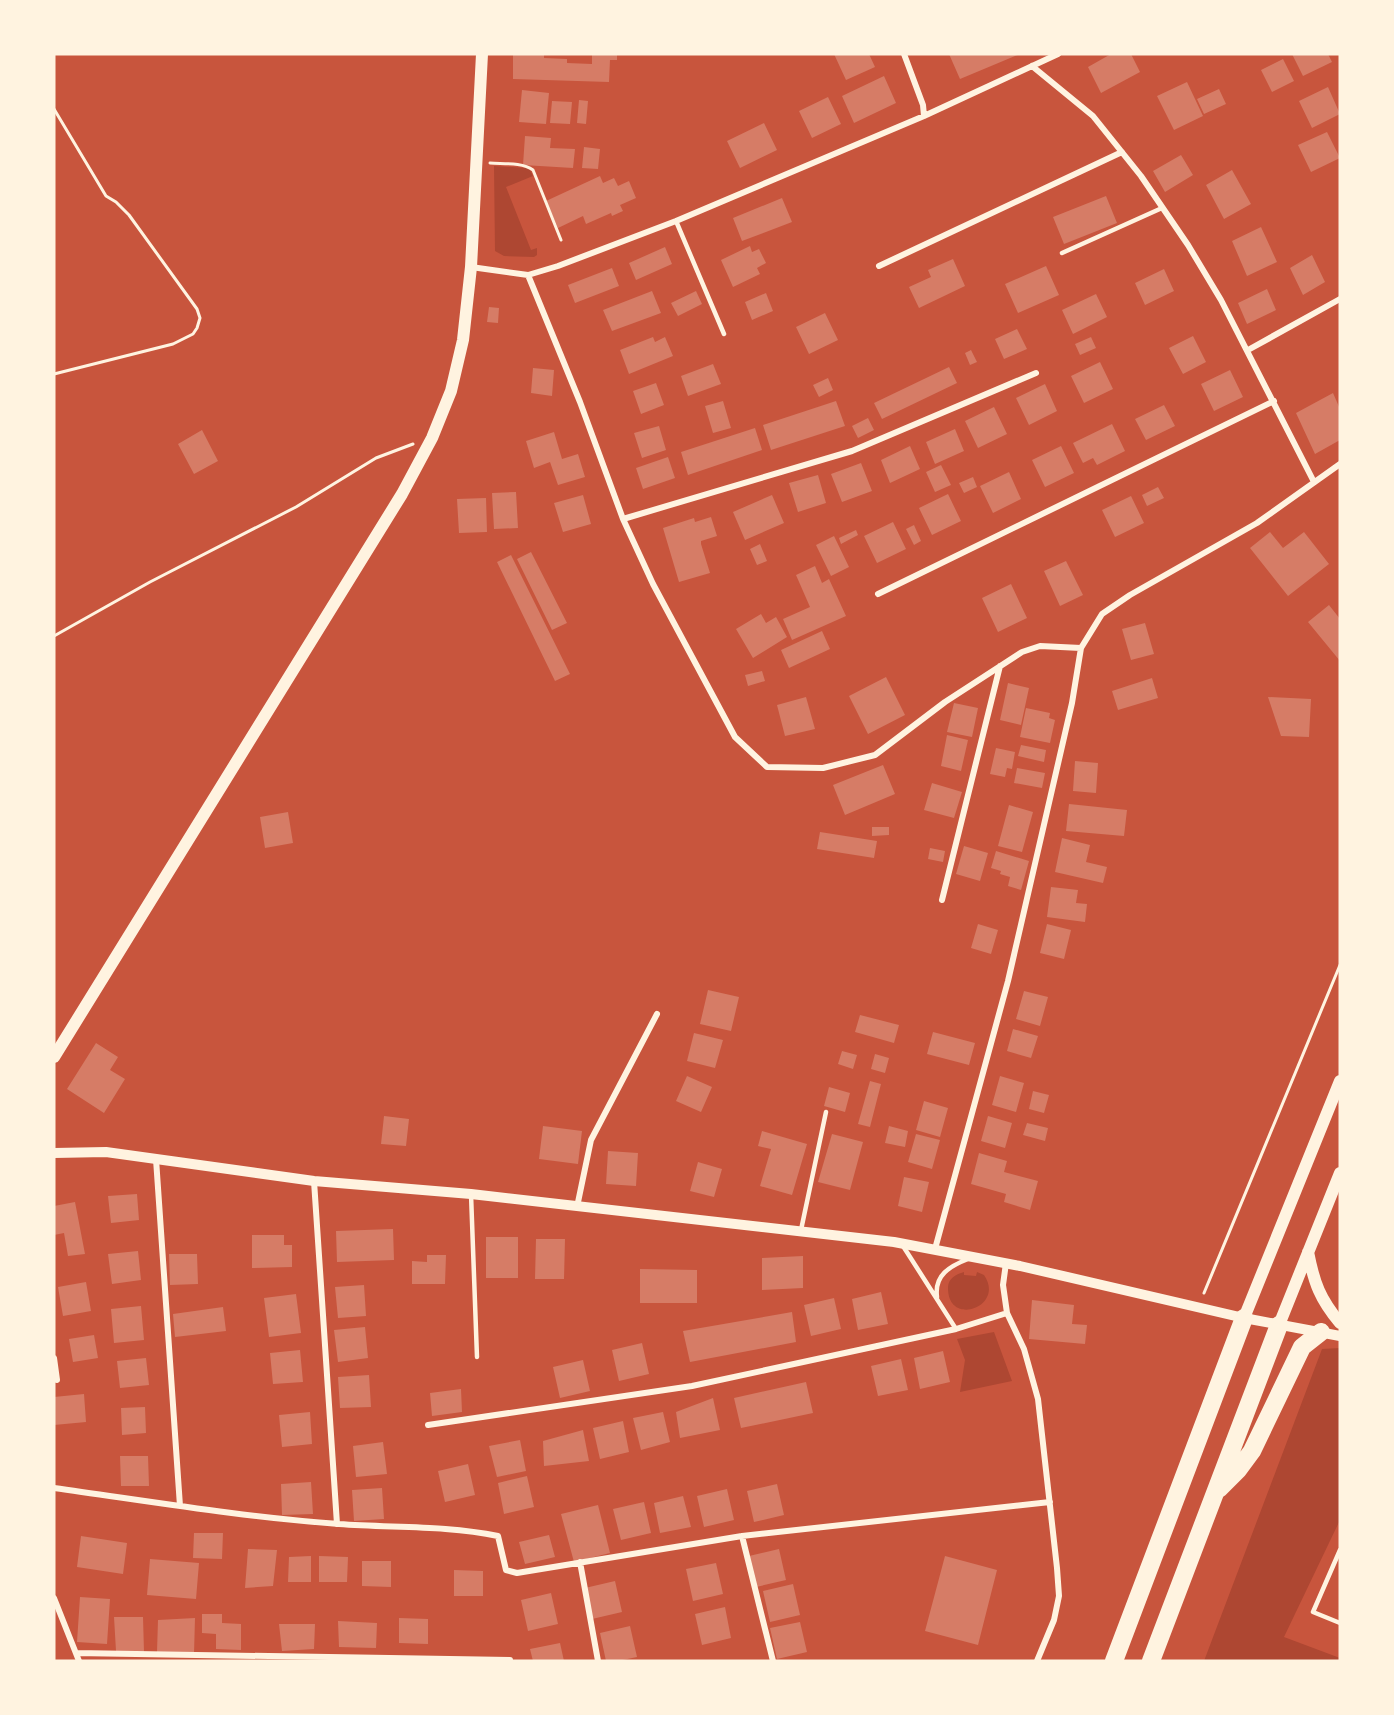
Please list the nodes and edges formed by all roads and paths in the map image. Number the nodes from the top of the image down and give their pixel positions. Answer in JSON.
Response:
{"nodes":[{"id":1,"x":482,"y":54,"type":"edge"},
{"id":2,"x":904,"y":54,"type":"edge"},
{"id":3,"x":1058,"y":54,"type":"edge"},
{"id":4,"x":1046,"y":56,"type":"edge"},
{"id":5,"x":1032,"y":66,"type":"junction"},
{"id":6,"x":54,"y":109,"type":"edge"},
{"id":7,"x":924,"y":116,"type":"junction"},
{"id":8,"x":1122,"y":152,"type":"junction"},
{"id":9,"x":490,"y":163,"type":"dead end"},
{"id":10,"x":1162,"y":208,"type":"junction"},
{"id":11,"x":676,"y":221,"type":"junction"},
{"id":12,"x":561,"y":240,"type":"dead end"},
{"id":13,"x":1062,"y":253,"type":"dead end"},
{"id":14,"x":879,"y":266,"type":"dead end"},
{"id":15,"x":471,"y":267,"type":"junction"},
{"id":16,"x":528,"y":275,"type":"junction"},
{"id":17,"x":1340,"y":299,"type":"edge"},
{"id":18,"x":724,"y":334,"type":"dead end"},
{"id":19,"x":1248,"y":350,"type":"junction"},
{"id":20,"x":1035,"y":373,"type":"dead end"},
{"id":21,"x":54,"y":374,"type":"edge"},
{"id":22,"x":1274,"y":401,"type":"junction"},
{"id":23,"x":432,"y":438,"type":"junction"},
{"id":24,"x":1340,"y":464,"type":"edge"},
{"id":25,"x":1314,"y":482,"type":"junction"},
{"id":26,"x":623,"y":519,"type":"junction"},
{"id":27,"x":878,"y":594,"type":"dead end"},
{"id":28,"x":54,"y":636,"type":"edge"},
{"id":29,"x":1081,"y":648,"type":"junction"},
{"id":30,"x":1000,"y":665,"type":"junction"},
{"id":31,"x":942,"y":900,"type":"dead end"},
{"id":32,"x":1340,"y":965,"type":"edge"},
{"id":33,"x":657,"y":1014,"type":"dead end"},
{"id":34,"x":54,"y":1057,"type":"edge"},
{"id":35,"x":1340,"y":1081,"type":"edge"},
{"id":36,"x":826,"y":1112,"type":"dead end"},
{"id":37,"x":54,"y":1154,"type":"edge"},
{"id":38,"x":156,"y":1159,"type":"junction"},
{"id":39,"x":1340,"y":1173,"type":"edge"},
{"id":40,"x":314,"y":1181,"type":"junction"},
{"id":41,"x":471,"y":1194,"type":"junction"},
{"id":42,"x":577,"y":1207,"type":"junction"},
{"id":43,"x":801,"y":1230,"type":"junction"},
{"id":44,"x":898,"y":1242,"type":"junction"},
{"id":45,"x":935,"y":1249,"type":"junction"},
{"id":46,"x":1308,"y":1252,"type":"junction"},
{"id":47,"x":973,"y":1257,"type":"junction"},
{"id":48,"x":1006,"y":1263,"type":"junction"},
{"id":49,"x":1204,"y":1293,"type":"dead end"},
{"id":50,"x":938,"y":1300,"type":"junction"},
{"id":51,"x":1007,"y":1313,"type":"junction"},
{"id":52,"x":1244,"y":1318,"type":"junction"},
{"id":53,"x":1340,"y":1323,"type":"edge"},
{"id":54,"x":1279,"y":1325,"type":"junction"},
{"id":55,"x":956,"y":1329,"type":"junction"},
{"id":56,"x":1320,"y":1332,"type":"junction"},
{"id":57,"x":1340,"y":1336,"type":"edge"},
{"id":58,"x":477,"y":1357,"type":"dead end"},
{"id":59,"x":54,"y":1358,"type":"edge"},
{"id":60,"x":57,"y":1380,"type":"dead end"},
{"id":61,"x":428,"y":1425,"type":"dead end"},
{"id":62,"x":54,"y":1488,"type":"edge"},
{"id":63,"x":1214,"y":1494,"type":"junction"},
{"id":64,"x":1050,"y":1503,"type":"junction"},
{"id":65,"x":180,"y":1506,"type":"junction"},
{"id":66,"x":337,"y":1524,"type":"junction"},
{"id":67,"x":742,"y":1536,"type":"junction"},
{"id":68,"x":1340,"y":1550,"type":"edge"},
{"id":69,"x":580,"y":1562,"type":"junction"},
{"id":70,"x":54,"y":1598,"type":"edge"},
{"id":71,"x":1340,"y":1623,"type":"edge"},
{"id":72,"x":76,"y":1653,"type":"junction"},
{"id":73,"x":510,"y":1660,"type":"edge"},
{"id":74,"x":79,"y":1661,"type":"edge"},
{"id":75,"x":598,"y":1661,"type":"edge"},
{"id":76,"x":773,"y":1661,"type":"edge"},
{"id":77,"x":1037,"y":1661,"type":"edge"},
{"id":78,"x":1114,"y":1661,"type":"edge"},
{"id":79,"x":1151,"y":1661,"type":"edge"}],
"edges":[{"from":1,"to":15,"type":"main road"},
{"from":2,"to":7,"type":"street"},
{"from":3,"to":4,"type":"street"},
{"from":4,"to":5,"type":"street"},
{"from":5,"to":7,"type":"street"},
{"from":5,"to":8,"type":"street"},
{"from":6,"to":21,"type":"path"},
{"from":7,"to":11,"type":"street"},
{"from":8,"to":10,"type":"street"},
{"from":8,"to":14,"type":"street"},
{"from":9,"to":12,"type":"path"},
{"from":10,"to":13,"type":"lane"},
{"from":10,"to":19,"type":"street"},
{"from":11,"to":16,"type":"street"},
{"from":11,"to":18,"type":"lane"},
{"from":15,"to":16,"type":"street"},
{"from":15,"to":23,"type":"main road"},
{"from":16,"to":26,"type":"street"},
{"from":17,"to":19,"type":"street"},
{"from":19,"to":22,"type":"street"},
{"from":20,"to":26,"type":"street"},
{"from":22,"to":25,"type":"street"},
{"from":22,"to":27,"type":"street"},
{"from":23,"to":28,"type":"path"},
{"from":23,"to":34,"type":"main road"},
{"from":24,"to":25,"type":"street"},
{"from":25,"to":29,"type":"street"},
{"from":26,"to":30,"type":"street"},
{"from":29,"to":30,"type":"street"},
{"from":29,"to":45,"type":"street"},
{"from":30,"to":31,"type":"street"},
{"from":32,"to":49,"type":"path"},
{"from":33,"to":42,"type":"street"},
{"from":35,"to":52,"type":"main road"},
{"from":36,"to":43,"type":"lane"},
{"from":37,"to":38,"type":"street"},
{"from":38,"to":40,"type":"street"},
{"from":38,"to":65,"type":"street"},
{"from":39,"to":46,"type":"main road"},
{"from":40,"to":41,"type":"street"},
{"from":40,"to":66,"type":"street"},
{"from":41,"to":42,"type":"street"},
{"from":41,"to":58,"type":"lane"},
{"from":42,"to":43,"type":"street"},
{"from":43,"to":44,"type":"street"},
{"from":44,"to":45,"type":"street"},
{"from":44,"to":50,"type":"lane"},
{"from":45,"to":47,"type":"street"},
{"from":46,"to":53,"type":"main road"},
{"from":46,"to":54,"type":"main road"},
{"from":47,"to":48,"type":"street"},
{"from":47,"to":50,"type":"lane"},
{"from":48,"to":51,"type":"street"},
{"from":48,"to":52,"type":"street"},
{"from":50,"to":55,"type":"lane"},
{"from":51,"to":55,"type":"street"},
{"from":51,"to":64,"type":"street"},
{"from":52,"to":54,"type":"street"},
{"from":52,"to":78,"type":"highway"},
{"from":54,"to":56,"type":"street"},
{"from":54,"to":63,"type":"highway"},
{"from":55,"to":61,"type":"street"},
{"from":56,"to":57,"type":"street"},
{"from":56,"to":63,"type":"highway"},
{"from":59,"to":60,"type":"street"},
{"from":62,"to":65,"type":"street"},
{"from":63,"to":79,"type":"highway"},
{"from":64,"to":67,"type":"street"},
{"from":64,"to":77,"type":"street"},
{"from":65,"to":66,"type":"street"},
{"from":66,"to":69,"type":"street"},
{"from":67,"to":69,"type":"street"},
{"from":67,"to":76,"type":"street"},
{"from":68,"to":71,"type":"lane"},
{"from":69,"to":75,"type":"street"},
{"from":70,"to":72,"type":"street"},
{"from":72,"to":73,"type":"street"},
{"from":72,"to":74,"type":"street"}]}
